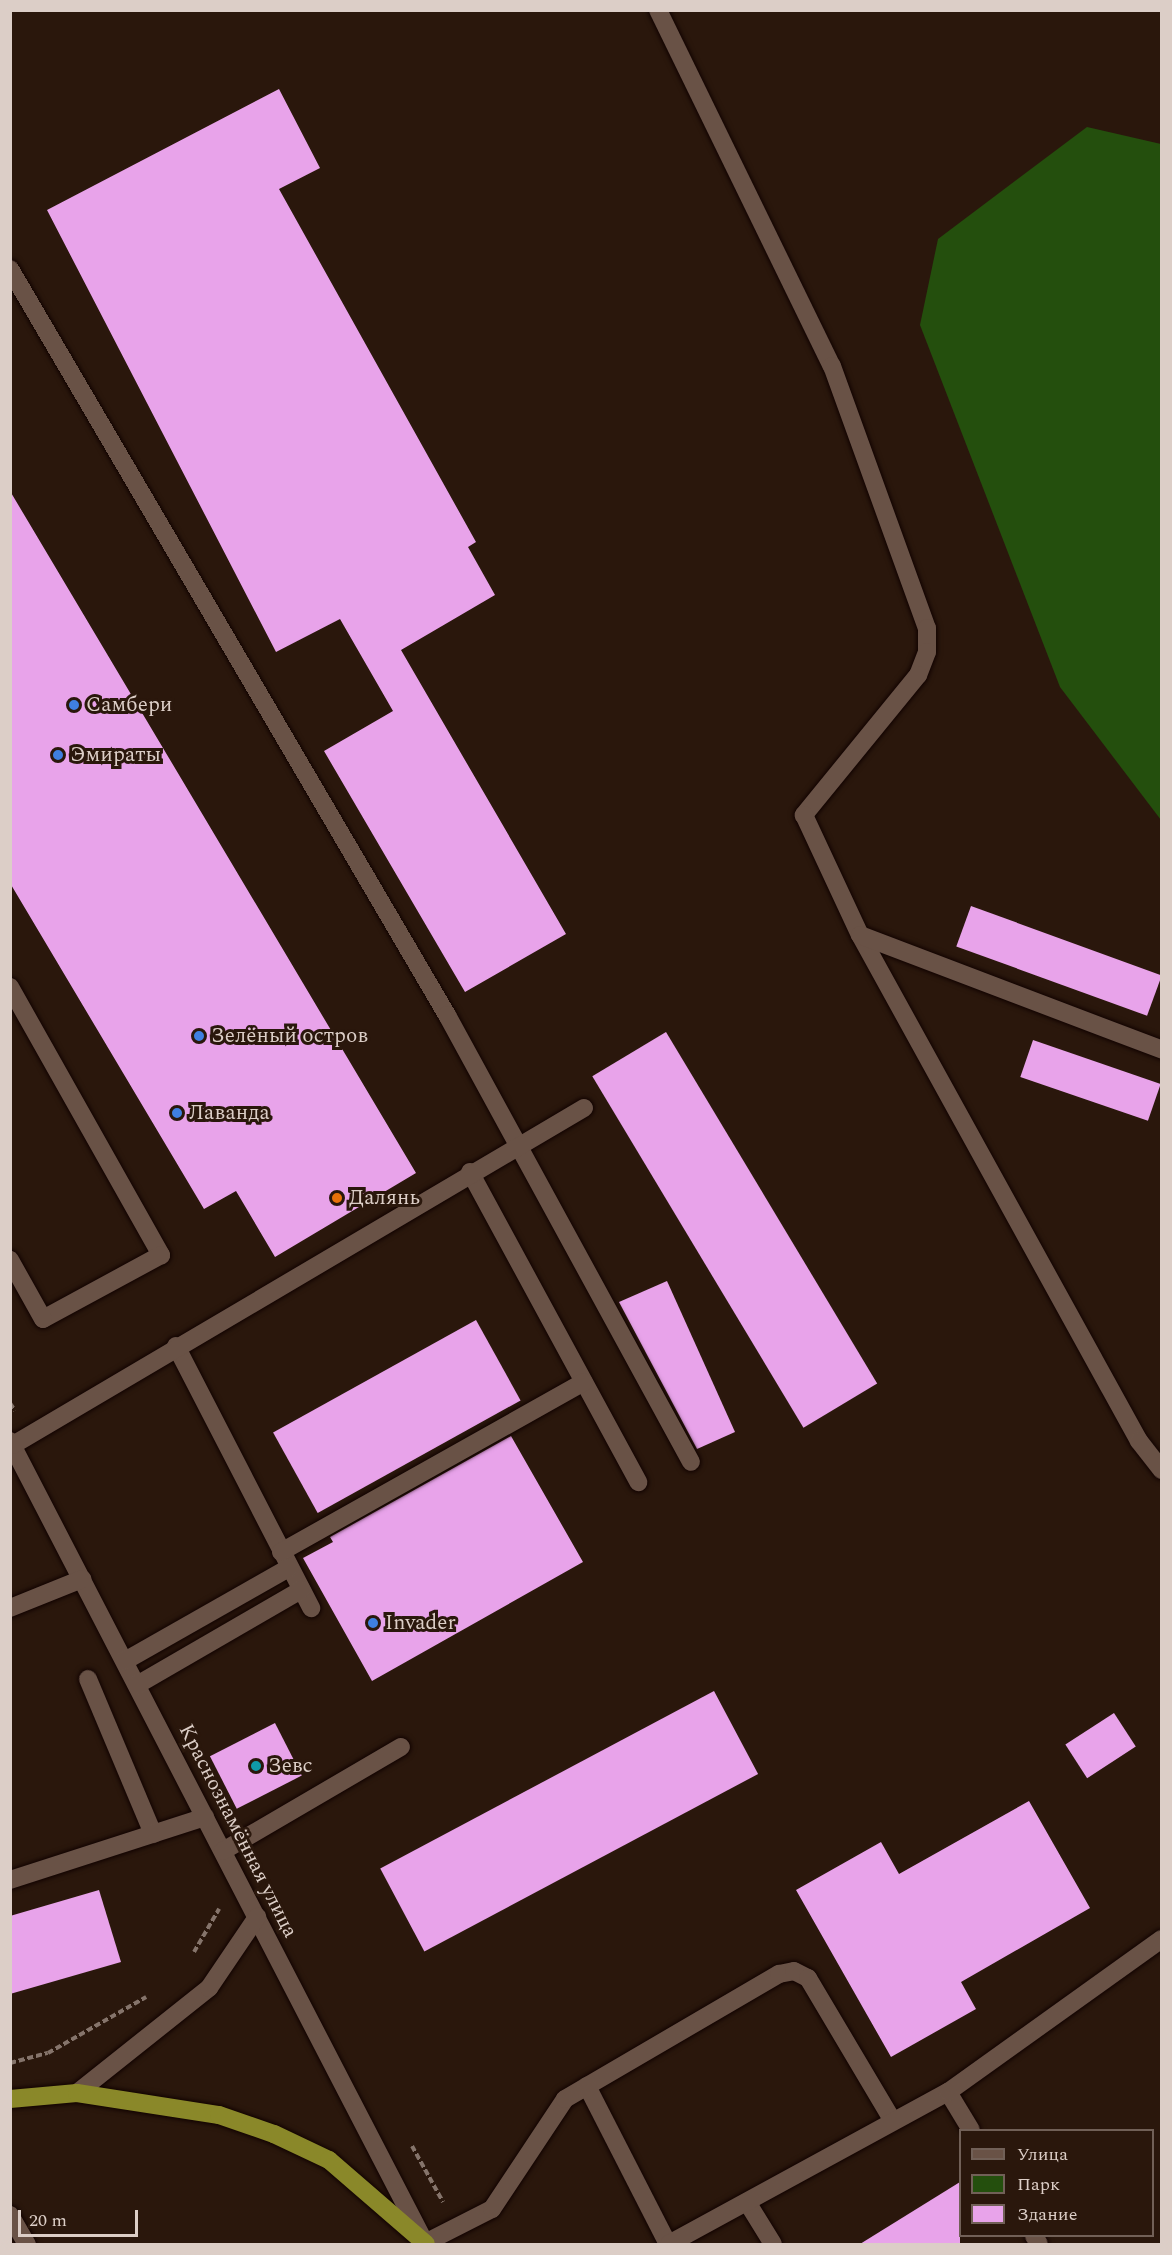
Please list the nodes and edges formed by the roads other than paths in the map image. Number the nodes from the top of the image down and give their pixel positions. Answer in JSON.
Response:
{"nodes":[{"id":1,"x":658,"y":10,"type":"edge"},
{"id":2,"x":10,"y":269,"type":"edge"},
{"id":3,"x":860,"y":935,"type":"junction"},
{"id":4,"x":10,"y":987,"type":"edge"},
{"id":5,"x":1161,"y":1050,"type":"edge"},
{"id":6,"x":584,"y":1108,"type":"dead end"},
{"id":7,"x":518,"y":1143,"type":"junction"},
{"id":8,"x":470,"y":1172,"type":"junction"},
{"id":9,"x":10,"y":1260,"type":"edge"},
{"id":10,"x":176,"y":1346,"type":"junction"},
{"id":11,"x":584,"y":1382,"type":"junction"},
{"id":12,"x":12,"y":1443,"type":"edge"},
{"id":13,"x":691,"y":1462,"type":"dead end"},
{"id":14,"x":1161,"y":1470,"type":"edge"},
{"id":15,"x":638,"y":1482,"type":"dead end"},
{"id":16,"x":285,"y":1560,"type":"junction"},
{"id":17,"x":82,"y":1578,"type":"junction"},
{"id":18,"x":301,"y":1590,"type":"junction"},
{"id":19,"x":10,"y":1608,"type":"edge"},
{"id":20,"x":310,"y":1608,"type":"dead end"},
{"id":21,"x":125,"y":1661,"type":"junction"},
{"id":22,"x":88,"y":1680,"type":"dead end"},
{"id":23,"x":137,"y":1685,"type":"junction"},
{"id":24,"x":401,"y":1747,"type":"dead end"},
{"id":25,"x":205,"y":1817,"type":"junction"},
{"id":26,"x":153,"y":1834,"type":"junction"},
{"id":27,"x":223,"y":1851,"type":"junction"},
{"id":28,"x":10,"y":1880,"type":"edge"},
{"id":29,"x":257,"y":1917,"type":"junction"},
{"id":30,"x":1161,"y":1939,"type":"edge"},
{"id":31,"x":587,"y":2086,"type":"junction"},
{"id":32,"x":948,"y":2092,"type":"junction"},
{"id":33,"x":77,"y":2093,"type":"junction"},
{"id":34,"x":10,"y":2099,"type":"edge"},
{"id":35,"x":892,"y":2121,"type":"junction"},
{"id":36,"x":970,"y":2129,"type":"edge"},
{"id":37,"x":747,"y":2202,"type":"junction"},
{"id":38,"x":10,"y":2215,"type":"edge"},
{"id":39,"x":27,"y":2244,"type":"edge"},
{"id":40,"x":426,"y":2244,"type":"edge"},
{"id":41,"x":669,"y":2244,"type":"edge"},
{"id":42,"x":773,"y":2244,"type":"edge"}],
"edges":[{"from":1,"to":3,"type":"street"},
{"from":2,"to":7,"type":"street"},
{"from":3,"to":5,"type":"street"},
{"from":3,"to":14,"type":"street"},
{"from":4,"to":9,"type":"street"},
{"from":6,"to":7,"type":"street"},
{"from":7,"to":8,"type":"street"},
{"from":7,"to":13,"type":"street"},
{"from":8,"to":10,"type":"street"},
{"from":8,"to":11,"type":"street"},
{"from":10,"to":12,"type":"street"},
{"from":10,"to":16,"type":"street"},
{"from":11,"to":15,"type":"street"},
{"from":11,"to":16,"type":"street"},
{"from":12,"to":17,"type":"street","name":"Краснознамённая улица"},
{"from":16,"to":18,"type":"street"},
{"from":16,"to":21,"type":"street"},
{"from":17,"to":19,"type":"street"},
{"from":17,"to":21,"type":"street","name":"Краснознамённая улица"},
{"from":18,"to":20,"type":"street"},
{"from":18,"to":23,"type":"street"},
{"from":21,"to":23,"type":"street","name":"Краснознамённая улица"},
{"from":22,"to":26,"type":"street"},
{"from":23,"to":25,"type":"street","name":"Краснознамённая улица"},
{"from":24,"to":27,"type":"street"},
{"from":25,"to":26,"type":"street"},
{"from":25,"to":27,"type":"street","name":"Краснознамённая улица"},
{"from":26,"to":28,"type":"street"},
{"from":27,"to":29,"type":"street","name":"Краснознамённая улица"},
{"from":29,"to":33,"type":"street"},
{"from":29,"to":40,"type":"street","name":"Краснознамённая улица"},
{"from":30,"to":32,"type":"street"},
{"from":31,"to":35,"type":"street"},
{"from":31,"to":40,"type":"street"},
{"from":31,"to":41,"type":"street"},
{"from":32,"to":35,"type":"street"},
{"from":32,"to":36,"type":"street"},
{"from":33,"to":34,"type":"highway"},
{"from":33,"to":40,"type":"highway"},
{"from":35,"to":37,"type":"street"},
{"from":37,"to":41,"type":"street"},
{"from":37,"to":42,"type":"street"},
{"from":38,"to":39,"type":"street"}]}
